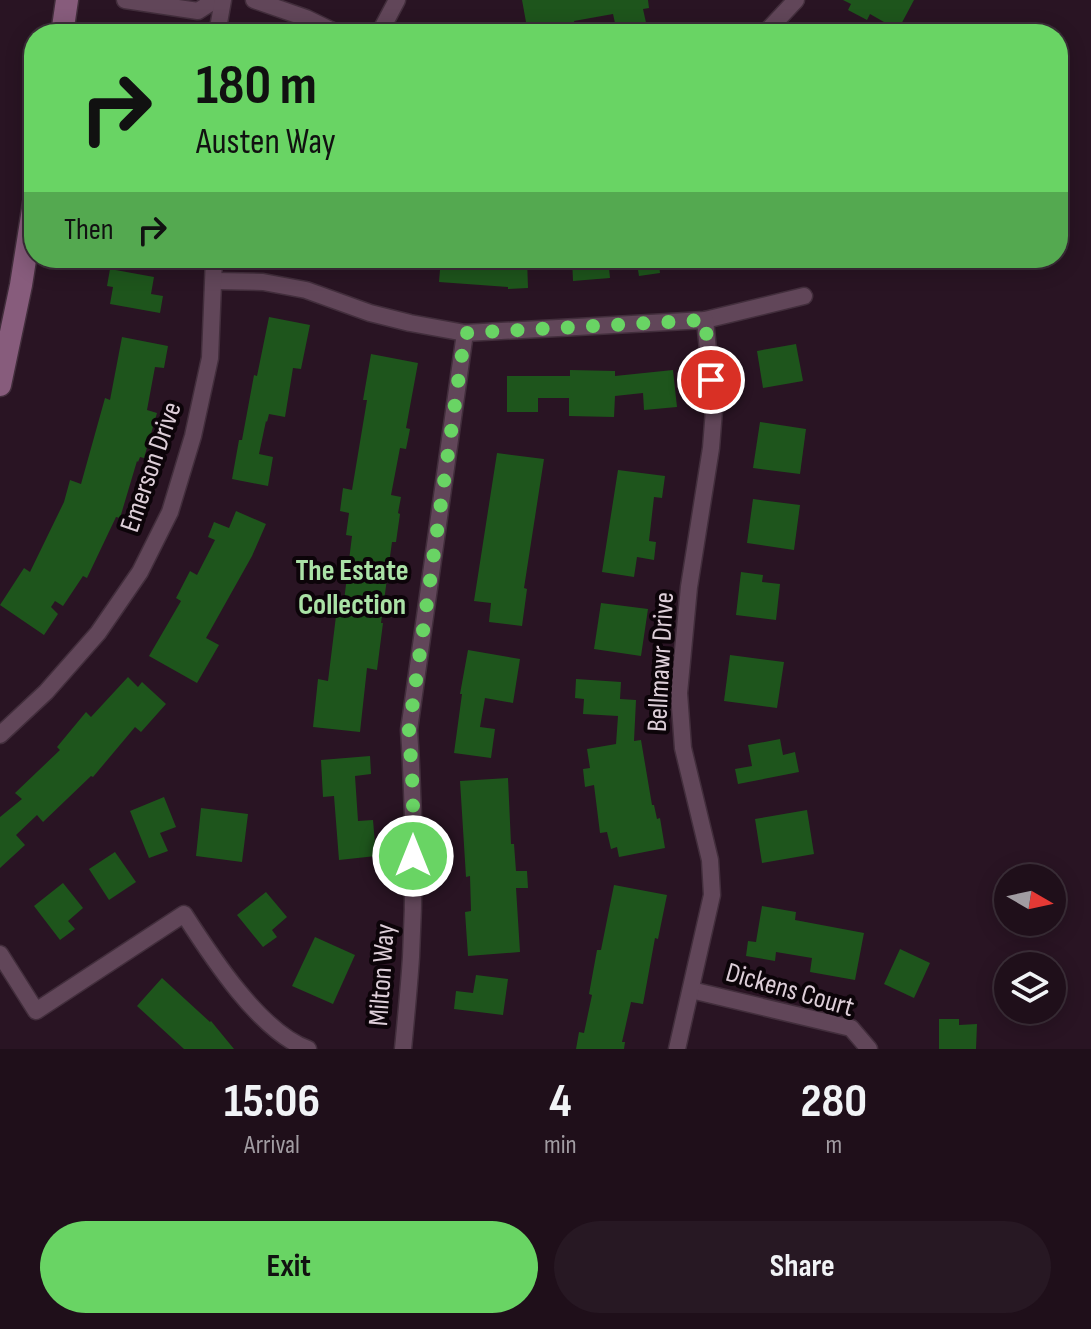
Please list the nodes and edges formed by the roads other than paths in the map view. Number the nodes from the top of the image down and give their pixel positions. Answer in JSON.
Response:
{"nodes":[{"id":1,"x":67,"y":0,"type":"edge"},
{"id":2,"x":125,"y":0,"type":"edge"},
{"id":3,"x":215,"y":0,"type":"edge"},
{"id":4,"x":223,"y":0,"type":"edge"},
{"id":5,"x":254,"y":0,"type":"edge"},
{"id":6,"x":397,"y":0,"type":"edge"},
{"id":7,"x":796,"y":0,"type":"edge"},
{"id":8,"x":63,"y":24,"type":"edge"},
{"id":9,"x":219,"y":24,"type":"edge"},
{"id":10,"x":318,"y":24,"type":"edge"},
{"id":11,"x":384,"y":24,"type":"edge"},
{"id":12,"x":774,"y":24,"type":"edge"},
{"id":13,"x":24,"y":266,"type":"edge"},
{"id":14,"x":214,"y":268,"type":"edge"},
{"id":15,"x":215,"y":281,"type":"junction"},
{"id":16,"x":804,"y":296,"type":"dead end"},
{"id":17,"x":705,"y":320,"type":"junction"},
{"id":18,"x":465,"y":333,"type":"junction"},
{"id":19,"x":0,"y":385,"type":"edge"},
{"id":20,"x":0,"y":735,"type":"edge"},
{"id":21,"x":0,"y":954,"type":"edge"},
{"id":22,"x":691,"y":990,"type":"junction"},
{"id":23,"x":308,"y":1049,"type":"edge"},
{"id":24,"x":403,"y":1049,"type":"edge"},
{"id":25,"x":677,"y":1049,"type":"edge"},
{"id":26,"x":869,"y":1049,"type":"edge"}],
"edges":[{"from":1,"to":8,"type":"main road"},
{"from":2,"to":3,"type":"street"},
{"from":4,"to":9,"type":"street"},
{"from":5,"to":10,"type":"street"},
{"from":6,"to":11,"type":"street"},
{"from":7,"to":12,"type":"street"},
{"from":13,"to":19,"type":"main road"},
{"from":14,"to":15,"type":"street","name":"Emerson Drive"},
{"from":15,"to":18,"type":"street"},
{"from":15,"to":20,"type":"street","name":"Emerson Drive"},
{"from":16,"to":17,"type":"street"},
{"from":17,"to":18,"type":"street"},
{"from":17,"to":22,"type":"street","name":"Bellmawr Drive"},
{"from":18,"to":24,"type":"street","name":"Milton Way"},
{"from":21,"to":23,"type":"street"},
{"from":22,"to":25,"type":"street","name":"Bellmawr Drive"},
{"from":22,"to":26,"type":"street","name":"Dickens Court"}]}
